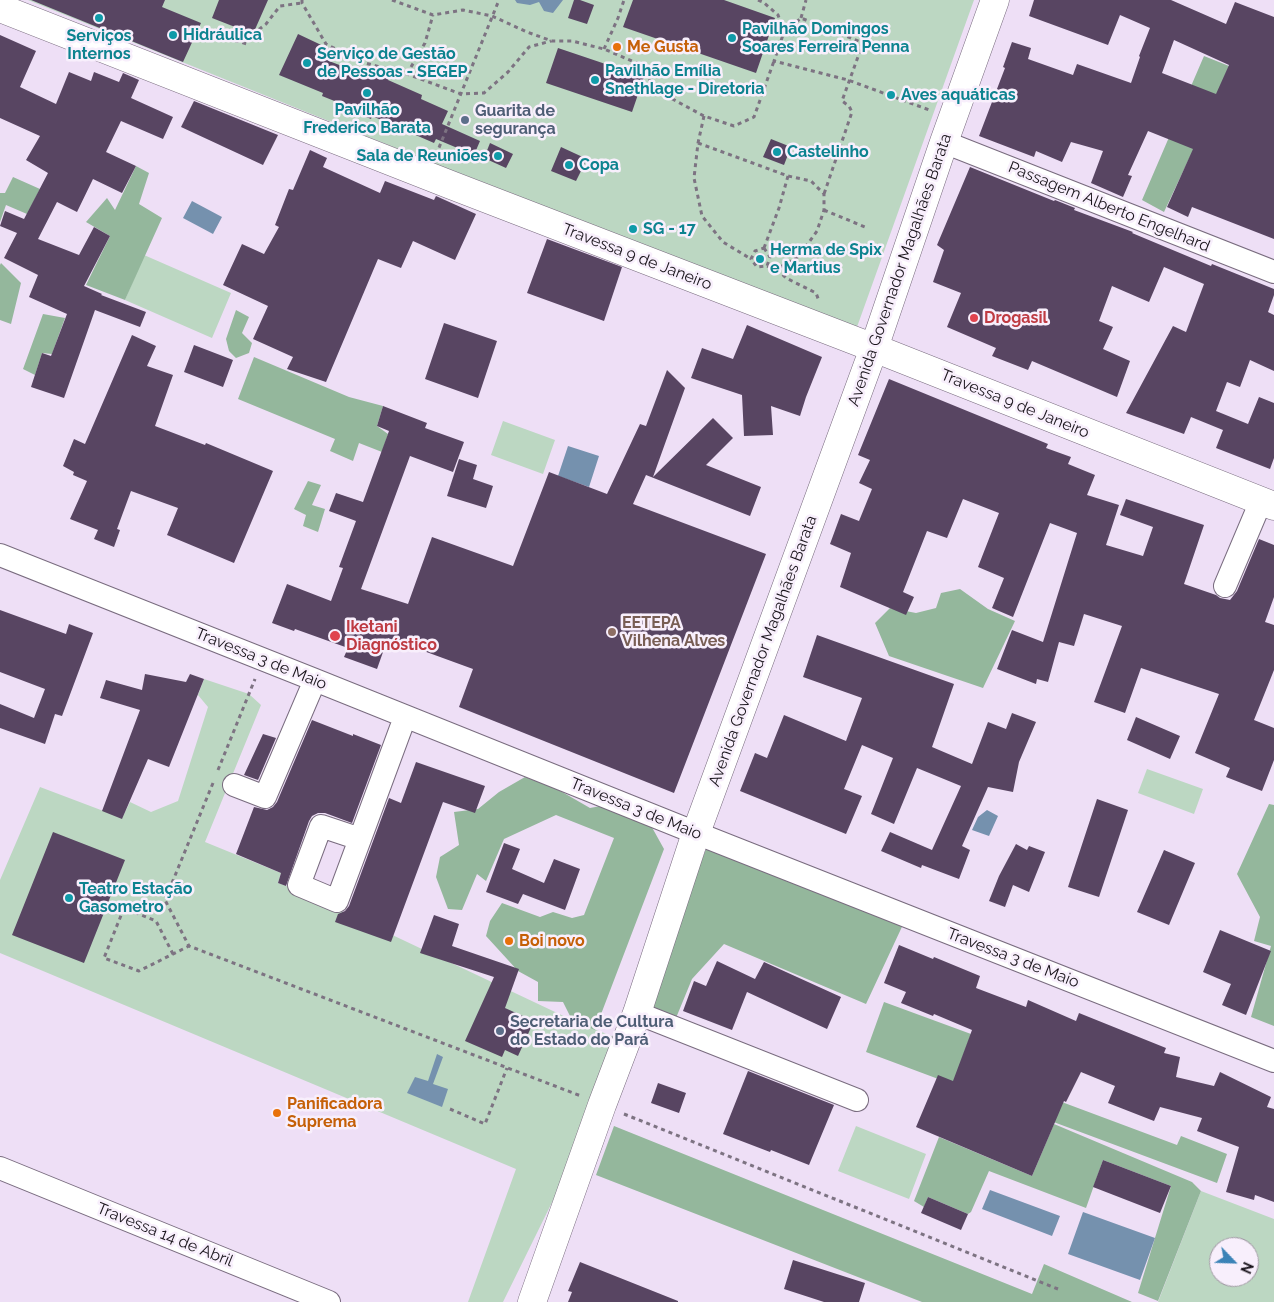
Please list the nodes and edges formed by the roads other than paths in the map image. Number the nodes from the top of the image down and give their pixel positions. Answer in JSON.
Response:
{"nodes":[{"id":1,"x":995,"y":0,"type":"edge"},
{"id":2,"x":0,"y":8,"type":"edge"},
{"id":3,"x":944,"y":142,"type":"junction"},
{"id":4,"x":1274,"y":272,"type":"edge"},
{"id":5,"x":874,"y":348,"type":"junction"},
{"id":6,"x":1261,"y":501,"type":"edge"},
{"id":7,"x":0,"y":555,"type":"edge"},
{"id":8,"x":1221,"y":579,"type":"dead end"},
{"id":9,"x":315,"y":680,"type":"junction"},
{"id":10,"x":405,"y":717,"type":"junction"},
{"id":11,"x":234,"y":785,"type":"dead end"},
{"id":12,"x":696,"y":833,"type":"junction"},
{"id":13,"x":360,"y":839,"type":"dead end"},
{"id":14,"x":637,"y":1013,"type":"junction"},
{"id":15,"x":1274,"y":1061,"type":"edge"},
{"id":16,"x":858,"y":1100,"type":"dead end"},
{"id":17,"x":0,"y":1168,"type":"edge"},
{"id":18,"x":329,"y":1302,"type":"edge"},
{"id":19,"x":532,"y":1302,"type":"edge"}],
"edges":[{"from":1,"to":3,"type":"main road","name":"Avenida Governador Magalhães Barata"},
{"from":2,"to":5,"type":"main road","name":"Travessa 9 de Janeiro"},
{"from":3,"to":4,"type":"street","name":"Passagem Alberto Engelhard"},
{"from":3,"to":5,"type":"main road","name":"Avenida Governador Magalhães Barata"},
{"from":5,"to":6,"type":"main road","name":"Travessa 9 de Janeiro"},
{"from":5,"to":12,"type":"main road","name":"Avenida Governador Magalhães Barata"},
{"from":6,"to":8,"type":"street"},
{"from":7,"to":9,"type":"street","name":"Travessa 3 de Maio"},
{"from":9,"to":10,"type":"street","name":"Travessa 3 de Maio"},
{"from":9,"to":11,"type":"street"},
{"from":10,"to":12,"type":"street","name":"Travessa 3 de Maio"},
{"from":10,"to":13,"type":"street"},
{"from":12,"to":14,"type":"main road","name":"Avenida Governador Magalhães Barata"},
{"from":12,"to":15,"type":"street","name":"Travessa 3 de Maio"},
{"from":14,"to":16,"type":"street"},
{"from":14,"to":19,"type":"main road","name":"Avenida Governador Magalhães Barata"},
{"from":17,"to":18,"type":"street","name":"Travessa 14 de Abril"}]}
